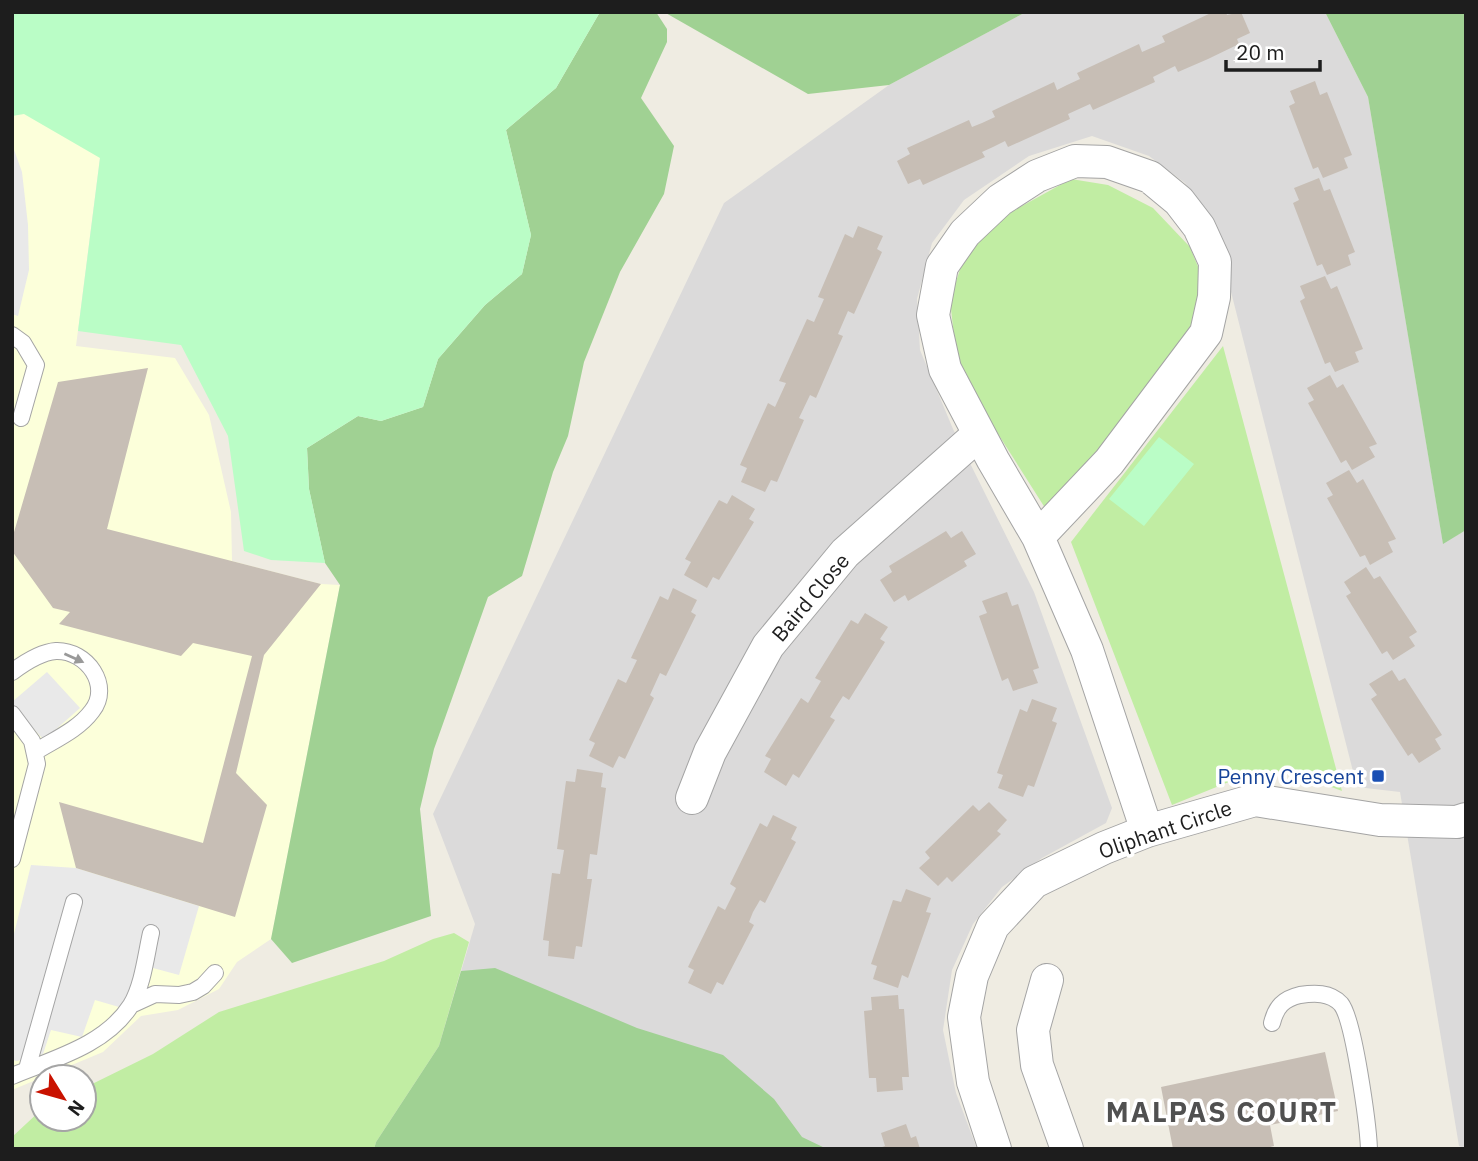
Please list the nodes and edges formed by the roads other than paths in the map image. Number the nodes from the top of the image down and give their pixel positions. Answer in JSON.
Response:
{"nodes":[{"id":1,"x":12,"y":335,"type":"edge"},
{"id":2,"x":21,"y":418,"type":"dead end"},
{"id":3,"x":979,"y":434,"type":"junction"},
{"id":4,"x":1038,"y":537,"type":"junction"},
{"id":5,"x":12,"y":672,"type":"edge"},
{"id":6,"x":12,"y":714,"type":"edge"},
{"id":7,"x":35,"y":752,"type":"junction"},
{"id":8,"x":692,"y":798,"type":"dead end"},
{"id":9,"x":1466,"y":819,"type":"edge"},
{"id":10,"x":1147,"y":831,"type":"junction"},
{"id":11,"x":12,"y":859,"type":"edge"},
{"id":12,"x":75,"y":902,"type":"dead end"},
{"id":13,"x":151,"y":933,"type":"dead end"},
{"id":14,"x":215,"y":973,"type":"dead end"},
{"id":15,"x":1047,"y":980,"type":"dead end"},
{"id":16,"x":131,"y":1005,"type":"junction"},
{"id":17,"x":1272,"y":1023,"type":"dead end"},
{"id":18,"x":20,"y":1073,"type":"edge"},
{"id":19,"x":995,"y":1149,"type":"edge"},
{"id":20,"x":1067,"y":1149,"type":"edge"},
{"id":21,"x":1369,"y":1149,"type":"edge"}],
"edges":[{"from":1,"to":2,"type":"lane"},
{"from":3,"to":4,"type":"street"},
{"from":3,"to":4,"type":"street"},
{"from":3,"to":8,"type":"street","name":"Baird Close"},
{"from":4,"to":10,"type":"street"},
{"from":5,"to":7,"type":"lane","one_way":true},
{"from":6,"to":7,"type":"lane"},
{"from":7,"to":11,"type":"lane"},
{"from":9,"to":10,"type":"street","name":"Oliphant Circle"},
{"from":10,"to":19,"type":"street","name":"Oliphant Circle"},
{"from":12,"to":18,"type":"lane"},
{"from":13,"to":16,"type":"lane"},
{"from":14,"to":16,"type":"lane"},
{"from":15,"to":20,"type":"street"},
{"from":16,"to":18,"type":"lane"},
{"from":17,"to":21,"type":"lane"}]}
